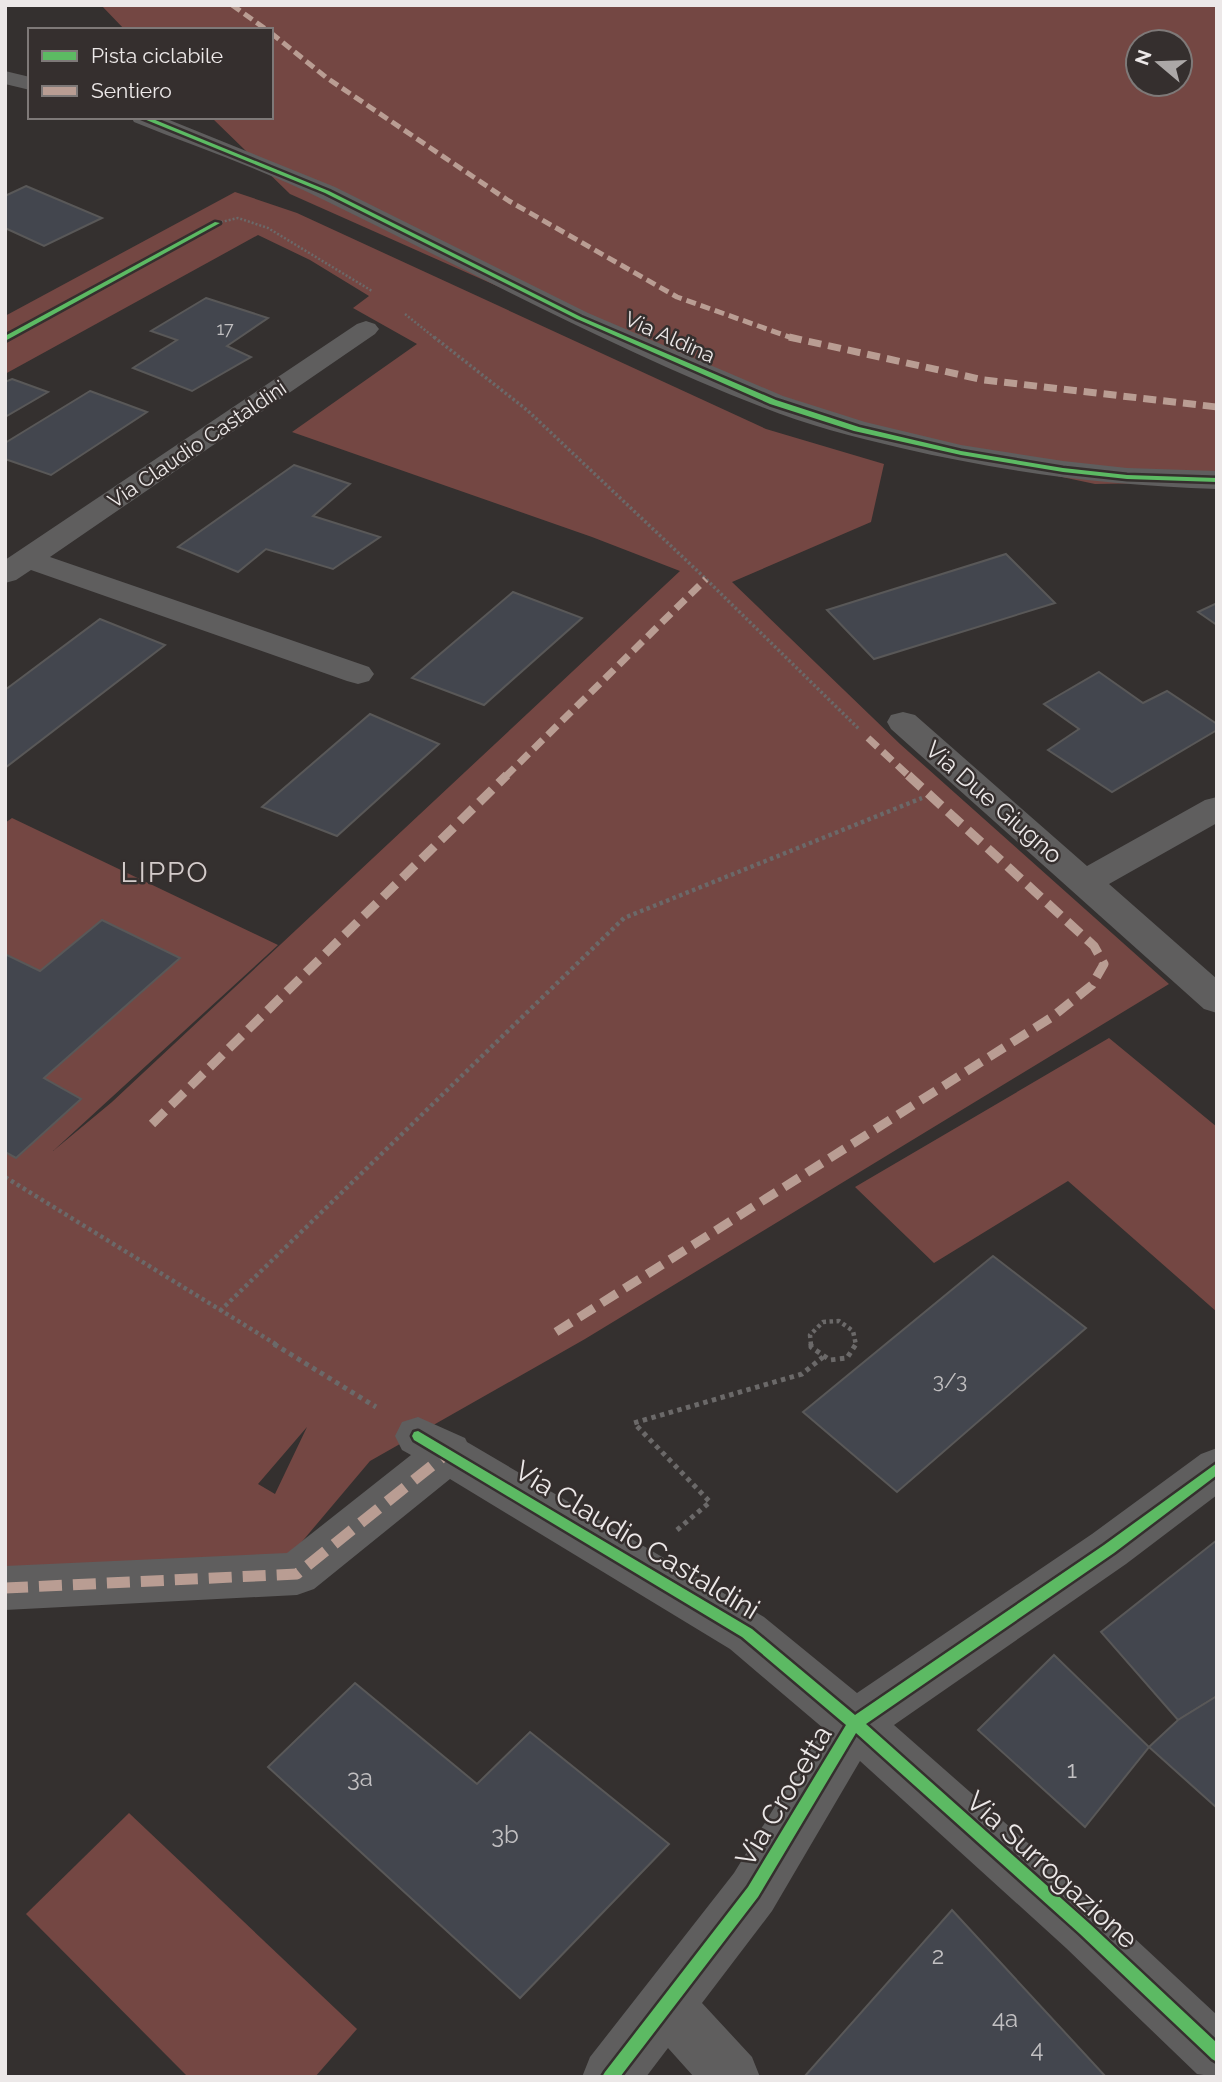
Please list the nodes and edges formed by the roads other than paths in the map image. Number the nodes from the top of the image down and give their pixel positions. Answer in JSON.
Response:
{"nodes":[{"id":1,"x":5,"y":77,"type":"edge"},
{"id":2,"x":28,"y":83,"type":"edge"},
{"id":3,"x":147,"y":119,"type":"edge"},
{"id":4,"x":366,"y":329,"type":"dead end"},
{"id":5,"x":1217,"y":480,"type":"edge"},
{"id":6,"x":17,"y":566,"type":"edge"},
{"id":7,"x":358,"y":674,"type":"dead end"},
{"id":8,"x":911,"y":729,"type":"road end"},
{"id":9,"x":1217,"y":808,"type":"edge"},
{"id":10,"x":1084,"y":883,"type":"junction"},
{"id":11,"x":1217,"y":1000,"type":"edge"},
{"id":12,"x":1217,"y":1468,"type":"edge"},
{"id":13,"x":5,"y":1588,"type":"edge"},
{"id":14,"x":855,"y":1723,"type":"junction"},
{"id":15,"x":667,"y":2006,"type":"junction"},
{"id":16,"x":1217,"y":2054,"type":"edge"},
{"id":17,"x":610,"y":2077,"type":"edge"},
{"id":18,"x":732,"y":2077,"type":"edge"}],
"edges":[{"from":1,"to":2,"type":"street"},
{"from":3,"to":5,"type":"street","name":"Via Aldina"},
{"from":4,"to":6,"type":"street","name":"Via Claudio Castaldini"},
{"from":6,"to":7,"type":"street","name":"Via Claudio Castaldini"},
{"from":8,"to":10,"type":"street","name":"Via Due Giugno"},
{"from":9,"to":10,"type":"street","name":"Via Due Giugno"},
{"from":10,"to":11,"type":"street","name":"Via Due Giugno"},
{"from":12,"to":14,"type":"street","name":"Via Crocetta"},
{"from":13,"to":14,"type":"street","name":"Via Claudio Castaldini"},
{"from":14,"to":15,"type":"street","name":"Via Crocetta"},
{"from":14,"to":16,"type":"street","name":"Via Surrogazione"},
{"from":15,"to":17,"type":"street","name":"Via Crocetta"},
{"from":15,"to":18,"type":"street"}]}
